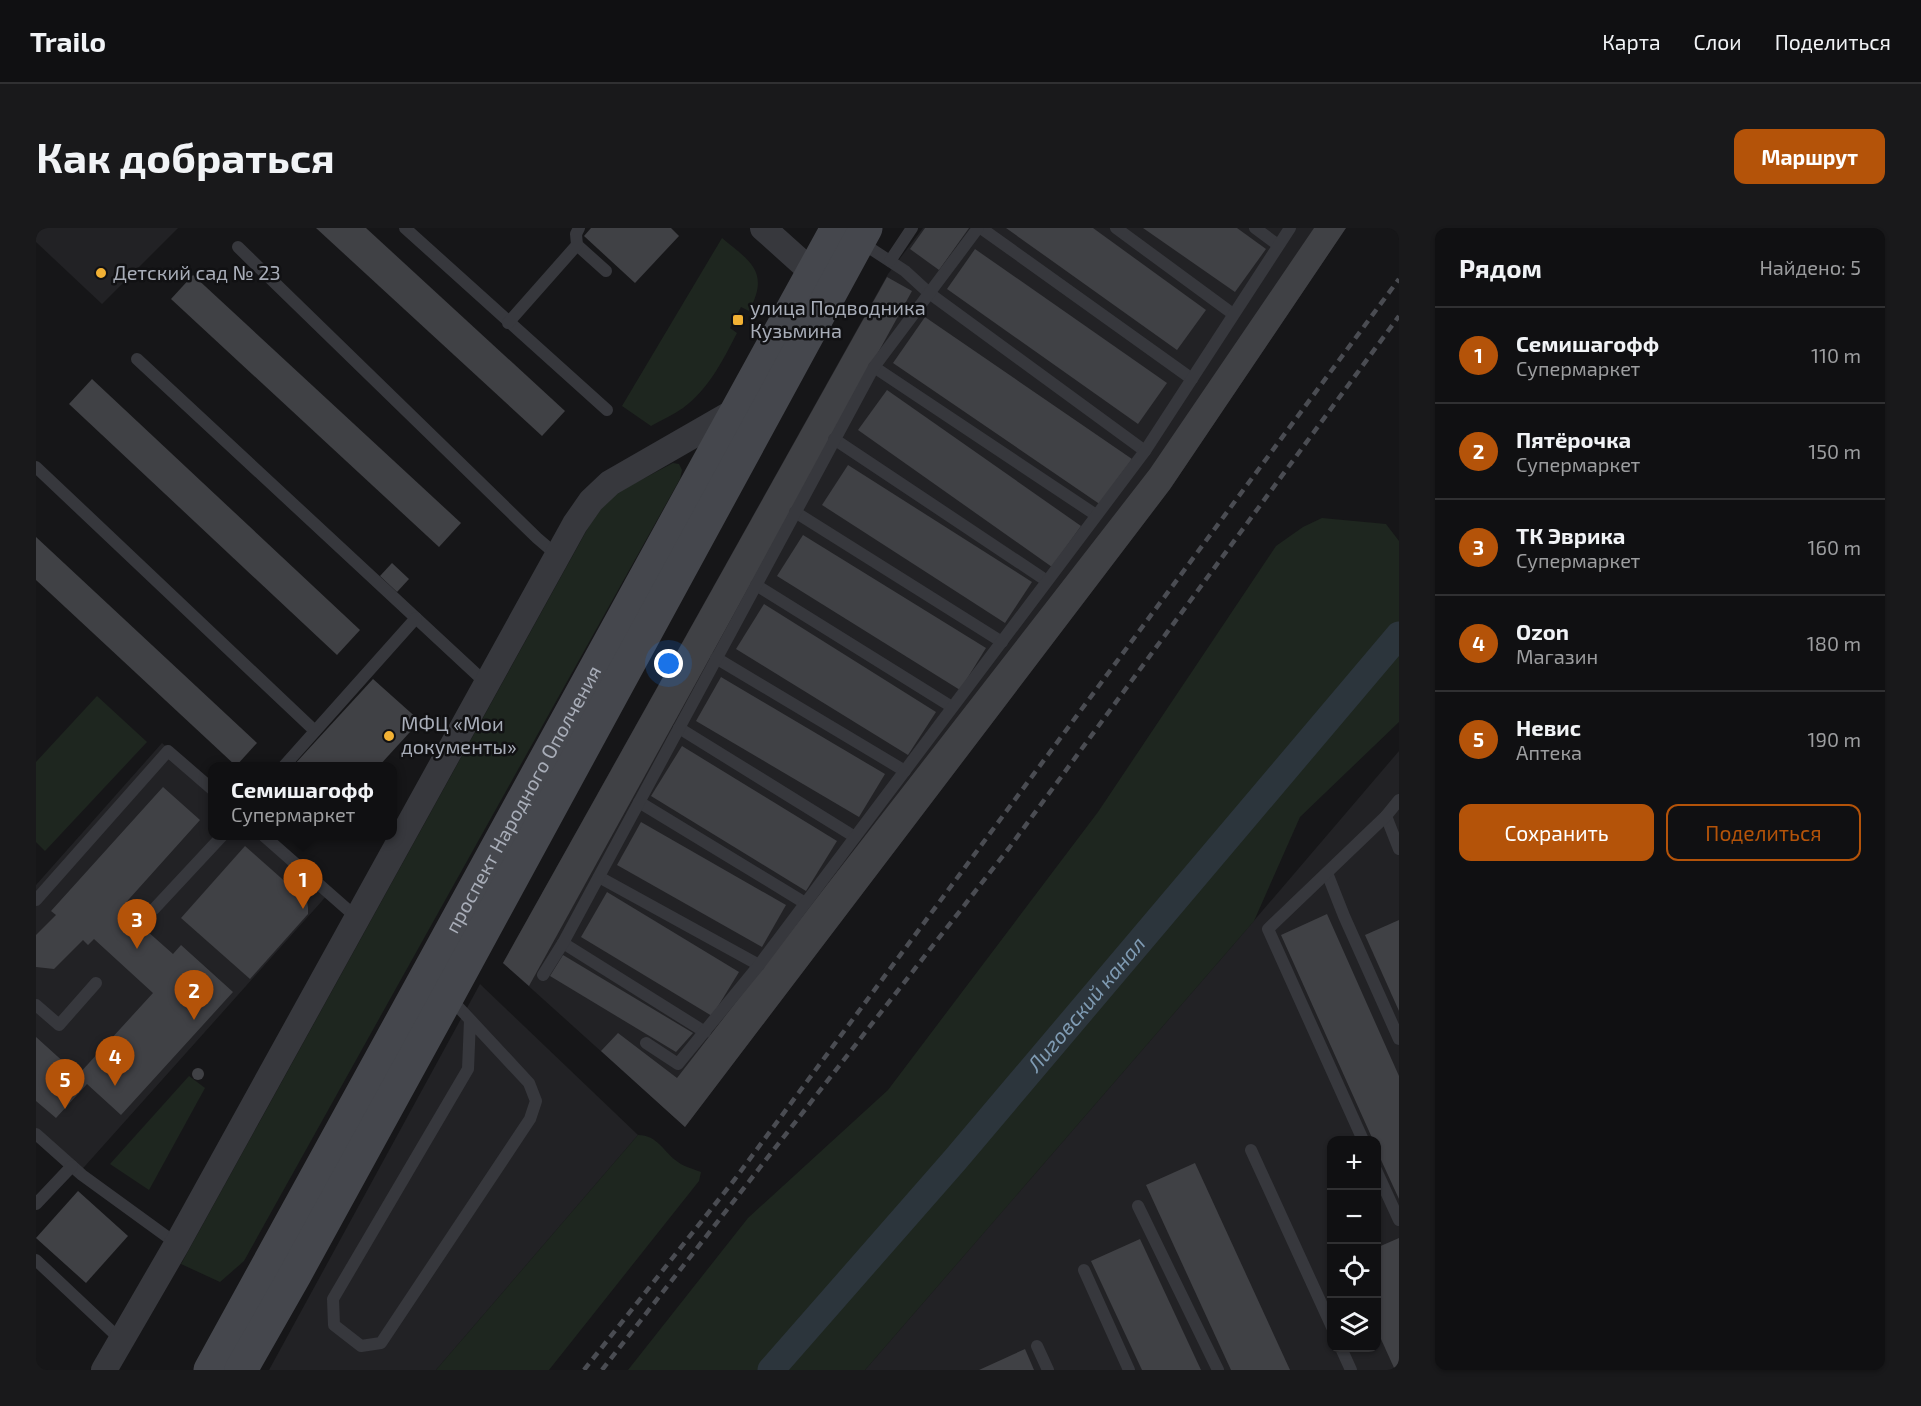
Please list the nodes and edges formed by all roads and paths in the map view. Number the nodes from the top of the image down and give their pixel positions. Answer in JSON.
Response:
{"nodes":[{"id":1,"x":405,"y":228,"type":"edge"},
{"id":2,"x":579,"y":228,"type":"edge"},
{"id":3,"x":763,"y":228,"type":"edge"},
{"id":4,"x":912,"y":228,"type":"edge"},
{"id":5,"x":980,"y":228,"type":"edge"},
{"id":6,"x":1116,"y":228,"type":"edge"},
{"id":7,"x":1255,"y":228,"type":"edge"},
{"id":8,"x":1290,"y":228,"type":"edge"},
{"id":9,"x":854,"y":232,"type":"edge"},
{"id":10,"x":577,"y":245,"type":"junction"},
{"id":11,"x":1278,"y":245,"type":"junction"},
{"id":12,"x":238,"y":247,"type":"dead end"},
{"id":13,"x":890,"y":261,"type":"junction"},
{"id":14,"x":606,"y":271,"type":"dead end"},
{"id":15,"x":825,"y":274,"type":"junction"},
{"id":16,"x":929,"y":293,"type":"junction"},
{"id":17,"x":1233,"y":314,"type":"junction"},
{"id":18,"x":508,"y":322,"type":"junction"},
{"id":19,"x":137,"y":359,"type":"dead end"},
{"id":20,"x":874,"y":367,"type":"junction"},
{"id":21,"x":1192,"y":379,"type":"junction"},
{"id":22,"x":607,"y":410,"type":"dead end"},
{"id":23,"x":737,"y":410,"type":"junction"},
{"id":24,"x":834,"y":438,"type":"junction"},
{"id":25,"x":1145,"y":451,"type":"junction"},
{"id":26,"x":36,"y":467,"type":"edge"},
{"id":27,"x":795,"y":512,"type":"junction"},
{"id":28,"x":1096,"y":515,"type":"junction"},
{"id":29,"x":558,"y":556,"type":"junction"},
{"id":30,"x":1047,"y":581,"type":"junction"},
{"id":31,"x":756,"y":585,"type":"junction"},
{"id":32,"x":416,"y":618,"type":"junction"},
{"id":33,"x":1002,"y":642,"type":"junction"},
{"id":34,"x":716,"y":658,"type":"junction"},
{"id":35,"x":487,"y":684,"type":"junction"},
{"id":36,"x":952,"y":707,"type":"junction"},
{"id":37,"x":679,"y":728,"type":"junction"},
{"id":38,"x":315,"y":731,"type":"junction"},
{"id":39,"x":288,"y":762,"type":"edge"},
{"id":40,"x":905,"y":771,"type":"junction"},
{"id":41,"x":208,"y":786,"type":"edge"},
{"id":42,"x":1399,"y":800,"type":"edge"},
{"id":43,"x":639,"y":802,"type":"junction"},
{"id":44,"x":1386,"y":816,"type":"junction"},
{"id":45,"x":855,"y":837,"type":"junction"},
{"id":46,"x":218,"y":840,"type":"edge"},
{"id":47,"x":269,"y":840,"type":"edge"},
{"id":48,"x":1399,"y":849,"type":"edge"},
{"id":49,"x":1327,"y":873,"type":"junction"},
{"id":50,"x":599,"y":877,"type":"junction"},
{"id":51,"x":36,"y":900,"type":"edge"},
{"id":52,"x":805,"y":903,"type":"junction"},
{"id":53,"x":154,"y":909,"type":"dead end"},
{"id":54,"x":357,"y":916,"type":"junction"},
{"id":55,"x":563,"y":943,"type":"junction"},
{"id":56,"x":759,"y":965,"type":"junction"},
{"id":57,"x":543,"y":975,"type":"dead end"},
{"id":58,"x":96,"y":983,"type":"dead end"},
{"id":59,"x":448,"y":996,"type":"junction"},
{"id":60,"x":36,"y":1005,"type":"edge"},
{"id":61,"x":470,"y":1020,"type":"junction"},
{"id":62,"x":705,"y":1032,"type":"junction"},
{"id":63,"x":1399,"y":1039,"type":"edge"},
{"id":64,"x":646,"y":1043,"type":"dead end"},
{"id":65,"x":36,"y":1134,"type":"edge"},
{"id":66,"x":1361,"y":1136,"type":"edge"},
{"id":67,"x":1251,"y":1150,"type":"dead end"},
{"id":68,"x":72,"y":1166,"type":"junction"},
{"id":69,"x":1381,"y":1179,"type":"edge"},
{"id":70,"x":36,"y":1204,"type":"edge"},
{"id":71,"x":1138,"y":1206,"type":"dead end"},
{"id":72,"x":1399,"y":1220,"type":"edge"},
{"id":73,"x":177,"y":1244,"type":"junction"},
{"id":74,"x":36,"y":1260,"type":"edge"},
{"id":75,"x":1084,"y":1270,"type":"dead end"},
{"id":76,"x":1327,"y":1316,"type":"edge"},
{"id":77,"x":121,"y":1340,"type":"junction"},
{"id":78,"x":1037,"y":1346,"type":"dead end"},
{"id":79,"x":1343,"y":1352,"type":"edge"},
{"id":80,"x":104,"y":1370,"type":"edge"},
{"id":81,"x":210,"y":1370,"type":"edge"},
{"id":82,"x":240,"y":1370,"type":"edge"},
{"id":83,"x":1048,"y":1370,"type":"edge"},
{"id":84,"x":1129,"y":1370,"type":"edge"},
{"id":85,"x":1218,"y":1370,"type":"edge"},
{"id":86,"x":1351,"y":1370,"type":"edge"}],
"edges":[{"from":1,"to":18,"type":"lane"},
{"from":2,"to":10,"type":"lane"},
{"from":3,"to":15,"type":"street"},
{"from":4,"to":13,"type":"lane"},
{"from":5,"to":16,"type":"lane"},
{"from":5,"to":21,"type":"lane"},
{"from":6,"to":17,"type":"lane"},
{"from":7,"to":11,"type":"lane"},
{"from":8,"to":11,"type":"lane"},
{"from":9,"to":13,"type":"lane"},
{"from":9,"to":15,"type":"main road","name":"проспект Народного Ополчения"},
{"from":10,"to":14,"type":"lane"},
{"from":10,"to":18,"type":"lane"},
{"from":11,"to":17,"type":"lane"},
{"from":12,"to":29,"type":"lane"},
{"from":13,"to":16,"type":"lane"},
{"from":15,"to":23,"type":"main road","name":"проспект Народного Ополчения"},
{"from":15,"to":59,"type":"main road","name":"проспект Народного Ополчения"},
{"from":16,"to":20,"type":"lane"},
{"from":16,"to":25,"type":"lane"},
{"from":17,"to":21,"type":"lane"},
{"from":18,"to":22,"type":"lane"},
{"from":19,"to":32,"type":"lane"},
{"from":20,"to":24,"type":"lane"},
{"from":20,"to":28,"type":"lane"},
{"from":21,"to":25,"type":"lane"},
{"from":23,"to":29,"type":"street"},
{"from":23,"to":81,"type":"main road","name":"проспект Народного Ополчения"},
{"from":24,"to":27,"type":"lane"},
{"from":24,"to":30,"type":"lane"},
{"from":25,"to":28,"type":"lane"},
{"from":26,"to":38,"type":"lane"},
{"from":27,"to":31,"type":"lane"},
{"from":27,"to":33,"type":"lane"},
{"from":28,"to":30,"type":"lane"},
{"from":29,"to":35,"type":"street"},
{"from":30,"to":33,"type":"lane"},
{"from":31,"to":34,"type":"lane"},
{"from":31,"to":36,"type":"lane"},
{"from":32,"to":35,"type":"lane"},
{"from":32,"to":38,"type":"lane"},
{"from":33,"to":36,"type":"lane"},
{"from":34,"to":37,"type":"lane"},
{"from":34,"to":40,"type":"lane"},
{"from":35,"to":54,"type":"street"},
{"from":36,"to":40,"type":"lane"},
{"from":37,"to":43,"type":"lane"},
{"from":37,"to":45,"type":"lane"},
{"from":38,"to":39,"type":"lane"},
{"from":40,"to":45,"type":"lane"},
{"from":41,"to":51,"type":"lane"},
{"from":42,"to":44,"type":"lane"},
{"from":43,"to":50,"type":"lane"},
{"from":43,"to":52,"type":"lane"},
{"from":44,"to":48,"type":"lane"},
{"from":44,"to":49,"type":"lane"},
{"from":45,"to":52,"type":"lane"},
{"from":46,"to":53,"type":"lane"},
{"from":47,"to":54,"type":"lane"},
{"from":49,"to":63,"type":"lane"},
{"from":49,"to":66,"type":"lane"},
{"from":50,"to":55,"type":"lane"},
{"from":50,"to":56,"type":"lane"},
{"from":52,"to":56,"type":"lane"},
{"from":54,"to":73,"type":"street"},
{"from":55,"to":57,"type":"lane"},
{"from":55,"to":62,"type":"lane"},
{"from":56,"to":62,"type":"lane"},
{"from":58,"to":60,"type":"lane"},
{"from":59,"to":61,"type":"lane"},
{"from":59,"to":82,"type":"main road","name":"проспект Народного Ополчения"},
{"from":61,"to":61,"type":"lane"},
{"from":62,"to":64,"type":"lane"},
{"from":65,"to":68,"type":"lane"},
{"from":67,"to":76,"type":"lane"},
{"from":68,"to":70,"type":"lane"},
{"from":68,"to":73,"type":"lane"},
{"from":69,"to":72,"type":"lane"},
{"from":71,"to":85,"type":"lane"},
{"from":73,"to":77,"type":"street"},
{"from":74,"to":77,"type":"lane"},
{"from":75,"to":84,"type":"lane"},
{"from":77,"to":80,"type":"street"},
{"from":78,"to":83,"type":"lane"},
{"from":79,"to":86,"type":"lane"}]}
